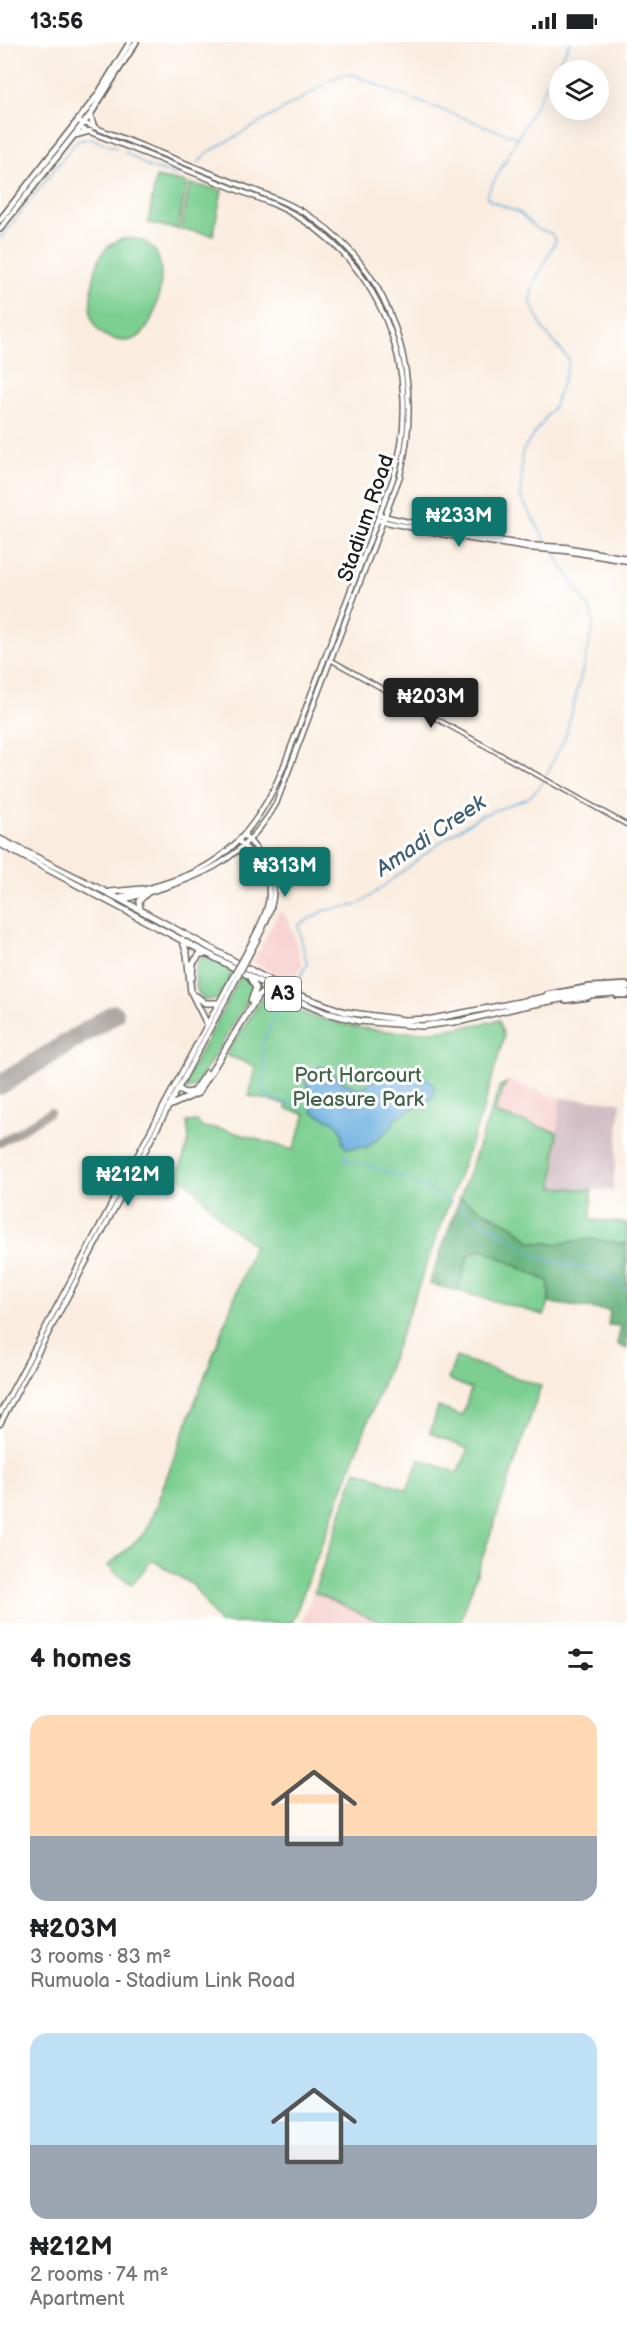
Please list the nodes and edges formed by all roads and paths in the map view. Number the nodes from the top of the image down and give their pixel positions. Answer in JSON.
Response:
{"nodes":[{"id":1,"x":130,"y":42,"type":"edge"},
{"id":2,"x":136,"y":42,"type":"edge"},
{"id":3,"x":90,"y":115,"type":"junction"},
{"id":4,"x":79,"y":124,"type":"junction"},
{"id":5,"x":92,"y":129,"type":"junction"},
{"id":6,"x":74,"y":136,"type":"junction"},
{"id":7,"x":0,"y":220,"type":"edge"},
{"id":8,"x":0,"y":229,"type":"edge"},
{"id":9,"x":334,"y":235,"type":"junction"},
{"id":10,"x":329,"y":239,"type":"junction"},
{"id":11,"x":378,"y":518,"type":"junction"},
{"id":12,"x":384,"y":519,"type":"junction"},
{"id":13,"x":627,"y":559,"type":"edge"},
{"id":14,"x":331,"y":660,"type":"junction"},
{"id":15,"x":627,"y":825,"type":"edge"},
{"id":16,"x":244,"y":836,"type":"junction"},
{"id":17,"x":0,"y":839,"type":"edge"},
{"id":18,"x":249,"y":840,"type":"junction"},
{"id":19,"x":239,"y":841,"type":"junction"},
{"id":20,"x":0,"y":844,"type":"edge"},
{"id":21,"x":244,"y":845,"type":"junction"},
{"id":22,"x":144,"y":891,"type":"junction"},
{"id":23,"x":107,"y":892,"type":"junction"},
{"id":24,"x":120,"y":899,"type":"junction"},
{"id":25,"x":141,"y":911,"type":"junction"},
{"id":26,"x":182,"y":939,"type":"junction"},
{"id":27,"x":210,"y":954,"type":"junction"},
{"id":28,"x":245,"y":958,"type":"junction"},
{"id":29,"x":247,"y":974,"type":"junction"},
{"id":30,"x":234,"y":979,"type":"junction"},
{"id":31,"x":627,"y":986,"type":"edge"},
{"id":32,"x":595,"y":991,"type":"junction"},
{"id":33,"x":280,"y":992,"type":"junction"},
{"id":34,"x":627,"y":993,"type":"edge"},
{"id":35,"x":544,"y":996,"type":"junction"},
{"id":36,"x":552,"y":1001,"type":"junction"},
{"id":37,"x":218,"y":1003,"type":"junction"},
{"id":38,"x":207,"y":1024,"type":"junction"},
{"id":39,"x":178,"y":1089,"type":"junction"},
{"id":40,"x":169,"y":1106,"type":"junction"},
{"id":41,"x":0,"y":1413,"type":"edge"},
{"id":42,"x":0,"y":1425,"type":"edge"}],
"edges":[{"from":1,"to":4,"type":"main road"},
{"from":2,"to":3,"type":"main road"},
{"from":3,"to":4,"type":"main road"},
{"from":3,"to":5,"type":"main road"},
{"from":4,"to":5,"type":"main road","name":"Stadium Road"},
{"from":4,"to":6,"type":"main road"},
{"from":4,"to":7,"type":"main road"},
{"from":5,"to":6,"type":"main road"},
{"from":5,"to":9,"type":"main road","name":"Stadium Road"},
{"from":5,"to":10,"type":"main road","name":"Stadium Road"},
{"from":6,"to":8,"type":"main road"},
{"from":9,"to":10,"type":"main road"},
{"from":9,"to":12,"type":"main road","name":"Stadium Road"},
{"from":10,"to":11,"type":"main road","name":"Stadium Road"},
{"from":11,"to":12,"type":"main road"},
{"from":11,"to":16,"type":"main road","name":"Stadium Road"},
{"from":12,"to":13,"type":"main road"},
{"from":12,"to":14,"type":"main road","name":"Stadium Road"},
{"from":14,"to":15,"type":"street"},
{"from":14,"to":18,"type":"main road","name":"Stadium Road"},
{"from":16,"to":18,"type":"main road"},
{"from":16,"to":19,"type":"main road","name":"Stadium Road"},
{"from":17,"to":23,"type":"highway","number":"A3"},
{"from":18,"to":21,"type":"main road","name":"Stadium Road"},
{"from":18,"to":28,"type":"main road"},
{"from":19,"to":21,"type":"main road"},
{"from":19,"to":22,"type":"main road","name":"Stadium Road"},
{"from":20,"to":26,"type":"highway","number":"A3"},
{"from":21,"to":22,"type":"main road","name":"Stadium Road"},
{"from":21,"to":28,"type":"main road"},
{"from":22,"to":23,"type":"highway"},
{"from":22,"to":24,"type":"main road","name":"Stadium Road"},
{"from":22,"to":25,"type":"highway"},
{"from":23,"to":24,"type":"highway","number":"A3"},
{"from":24,"to":25,"type":"highway","number":"A3"},
{"from":25,"to":35,"type":"highway","number":"A3"},
{"from":26,"to":27,"type":"highway","number":"A3"},
{"from":26,"to":38,"type":"highway"},
{"from":27,"to":29,"type":"highway","number":"A3"},
{"from":27,"to":37,"type":"highway"},
{"from":28,"to":30,"type":"main road","bridge":true},
{"from":29,"to":33,"type":"highway","number":"A3"},
{"from":29,"to":39,"type":"highway"},
{"from":30,"to":37,"type":"main road"},
{"from":30,"to":39,"type":"main road"},
{"from":31,"to":32,"type":"highway","number":"A3"},
{"from":31,"to":35,"type":"main road"},
{"from":32,"to":34,"type":"highway","number":"A3"},
{"from":32,"to":35,"type":"highway","number":"A3"},
{"from":32,"to":36,"type":"highway","number":"A3"},
{"from":33,"to":36,"type":"highway","number":"A3"},
{"from":33,"to":40,"type":"highway"},
{"from":34,"to":36,"type":"main road"},
{"from":37,"to":38,"type":"main road"},
{"from":38,"to":41,"type":"main road"},
{"from":39,"to":40,"type":"main road"},
{"from":40,"to":42,"type":"main road"}]}
